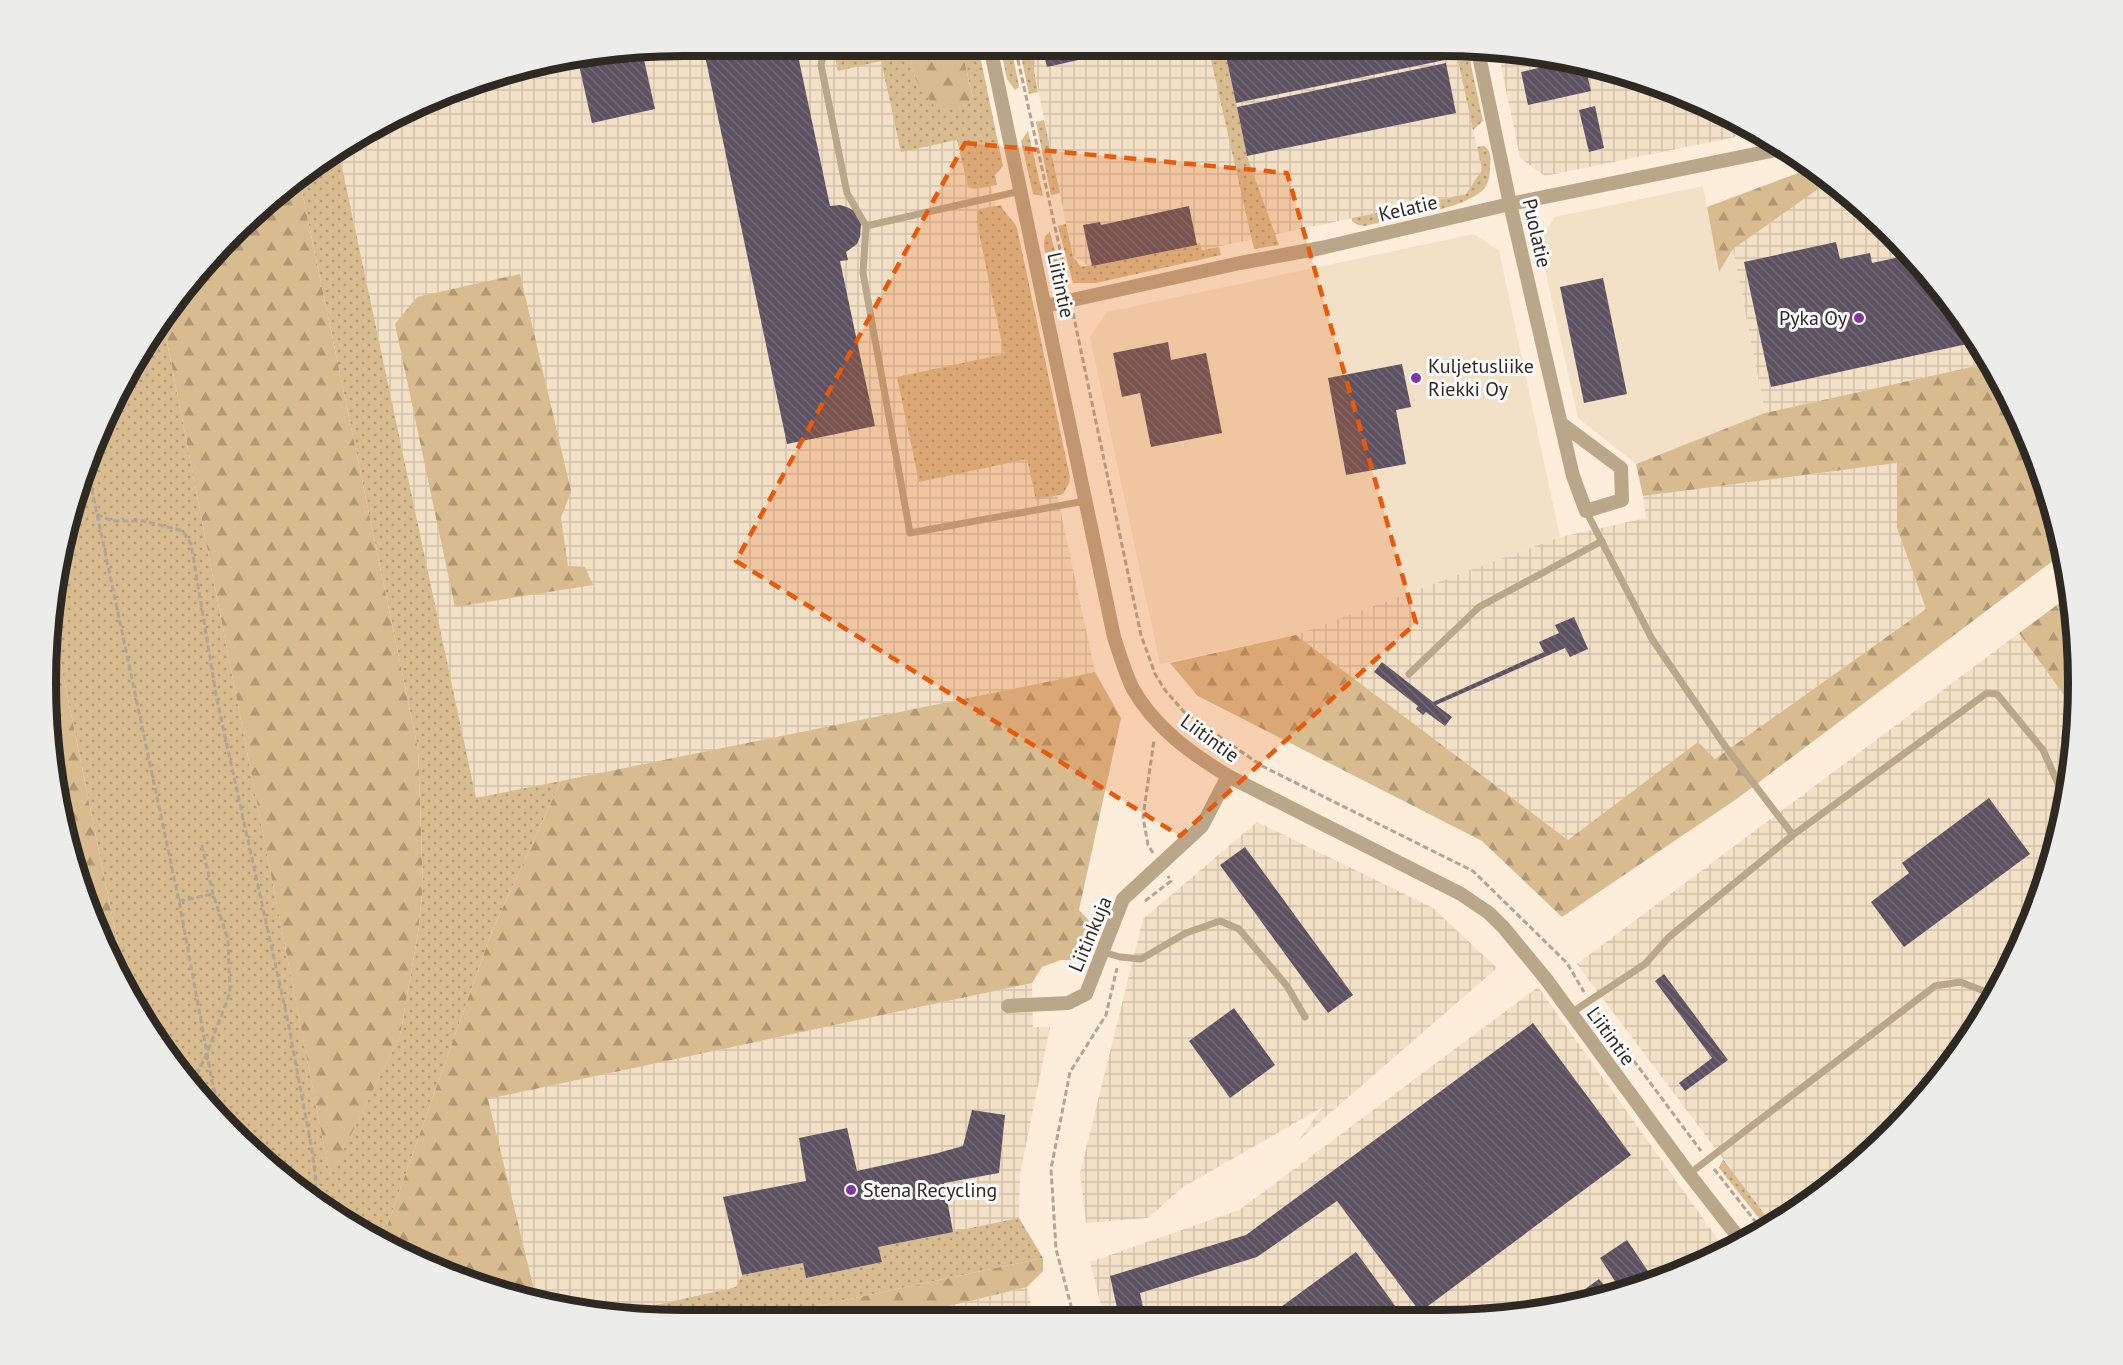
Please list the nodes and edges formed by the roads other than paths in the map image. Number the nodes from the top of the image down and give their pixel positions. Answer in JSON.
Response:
{"nodes":[{"id":1,"x":823,"y":56,"type":"edge"},
{"id":2,"x":992,"y":56,"type":"edge"},
{"id":3,"x":1479,"y":57,"type":"edge"},
{"id":4,"x":1772,"y":151,"type":"edge"},
{"id":5,"x":1021,"y":191,"type":"junction"},
{"id":6,"x":1510,"y":204,"type":"junction"},
{"id":7,"x":866,"y":226,"type":"junction"},
{"id":8,"x":1046,"y":306,"type":"junction"},
{"id":9,"x":1562,"y":424,"type":"junction"},
{"id":10,"x":1086,"y":500,"type":"junction"},
{"id":11,"x":1586,"y":511,"type":"junction"},
{"id":12,"x":1602,"y":542,"type":"junction"},
{"id":13,"x":1409,"y":674,"type":"dead end"},
{"id":14,"x":1228,"y":776,"type":"junction"},
{"id":15,"x":2058,"y":785,"type":"edge"},
{"id":16,"x":1792,"y":835,"type":"junction"},
{"id":17,"x":1103,"y":952,"type":"junction"},
{"id":18,"x":1986,"y":991,"type":"edge"},
{"id":19,"x":1008,"y":1006,"type":"dead end"},
{"id":20,"x":1570,"y":1013,"type":"junction"},
{"id":21,"x":1305,"y":1017,"type":"dead end"},
{"id":22,"x":1689,"y":1174,"type":"junction"},
{"id":23,"x":1736,"y":1235,"type":"edge"}],
"edges":[{"from":1,"to":7,"type":"lane"},
{"from":2,"to":5,"type":"street","name":"Liitintie"},
{"from":3,"to":6,"type":"street","name":"Puolatie"},
{"from":4,"to":6,"type":"street","name":"Kelatie"},
{"from":5,"to":7,"type":"lane"},
{"from":5,"to":8,"type":"street","name":"Liitintie"},
{"from":6,"to":8,"type":"street","name":"Kelatie"},
{"from":6,"to":9,"type":"street","name":"Puolatie"},
{"from":7,"to":10,"type":"lane"},
{"from":8,"to":10,"type":"street","name":"Liitintie"},
{"from":9,"to":11,"type":"street","name":"Puolatie"},
{"from":9,"to":11,"type":"street"},
{"from":10,"to":14,"type":"street","name":"Liitintie"},
{"from":11,"to":12,"type":"lane"},
{"from":12,"to":13,"type":"lane"},
{"from":12,"to":16,"type":"lane"},
{"from":14,"to":17,"type":"street","name":"Liitinkuja"},
{"from":14,"to":20,"type":"street","name":"Liitintie"},
{"from":15,"to":16,"type":"lane"},
{"from":16,"to":20,"type":"lane"},
{"from":17,"to":19,"type":"street","name":"Liitinkuja"},
{"from":17,"to":21,"type":"lane"},
{"from":18,"to":22,"type":"lane"},
{"from":20,"to":22,"type":"street","name":"Liitintie"},
{"from":22,"to":23,"type":"street","name":"Liitintie"}]}
